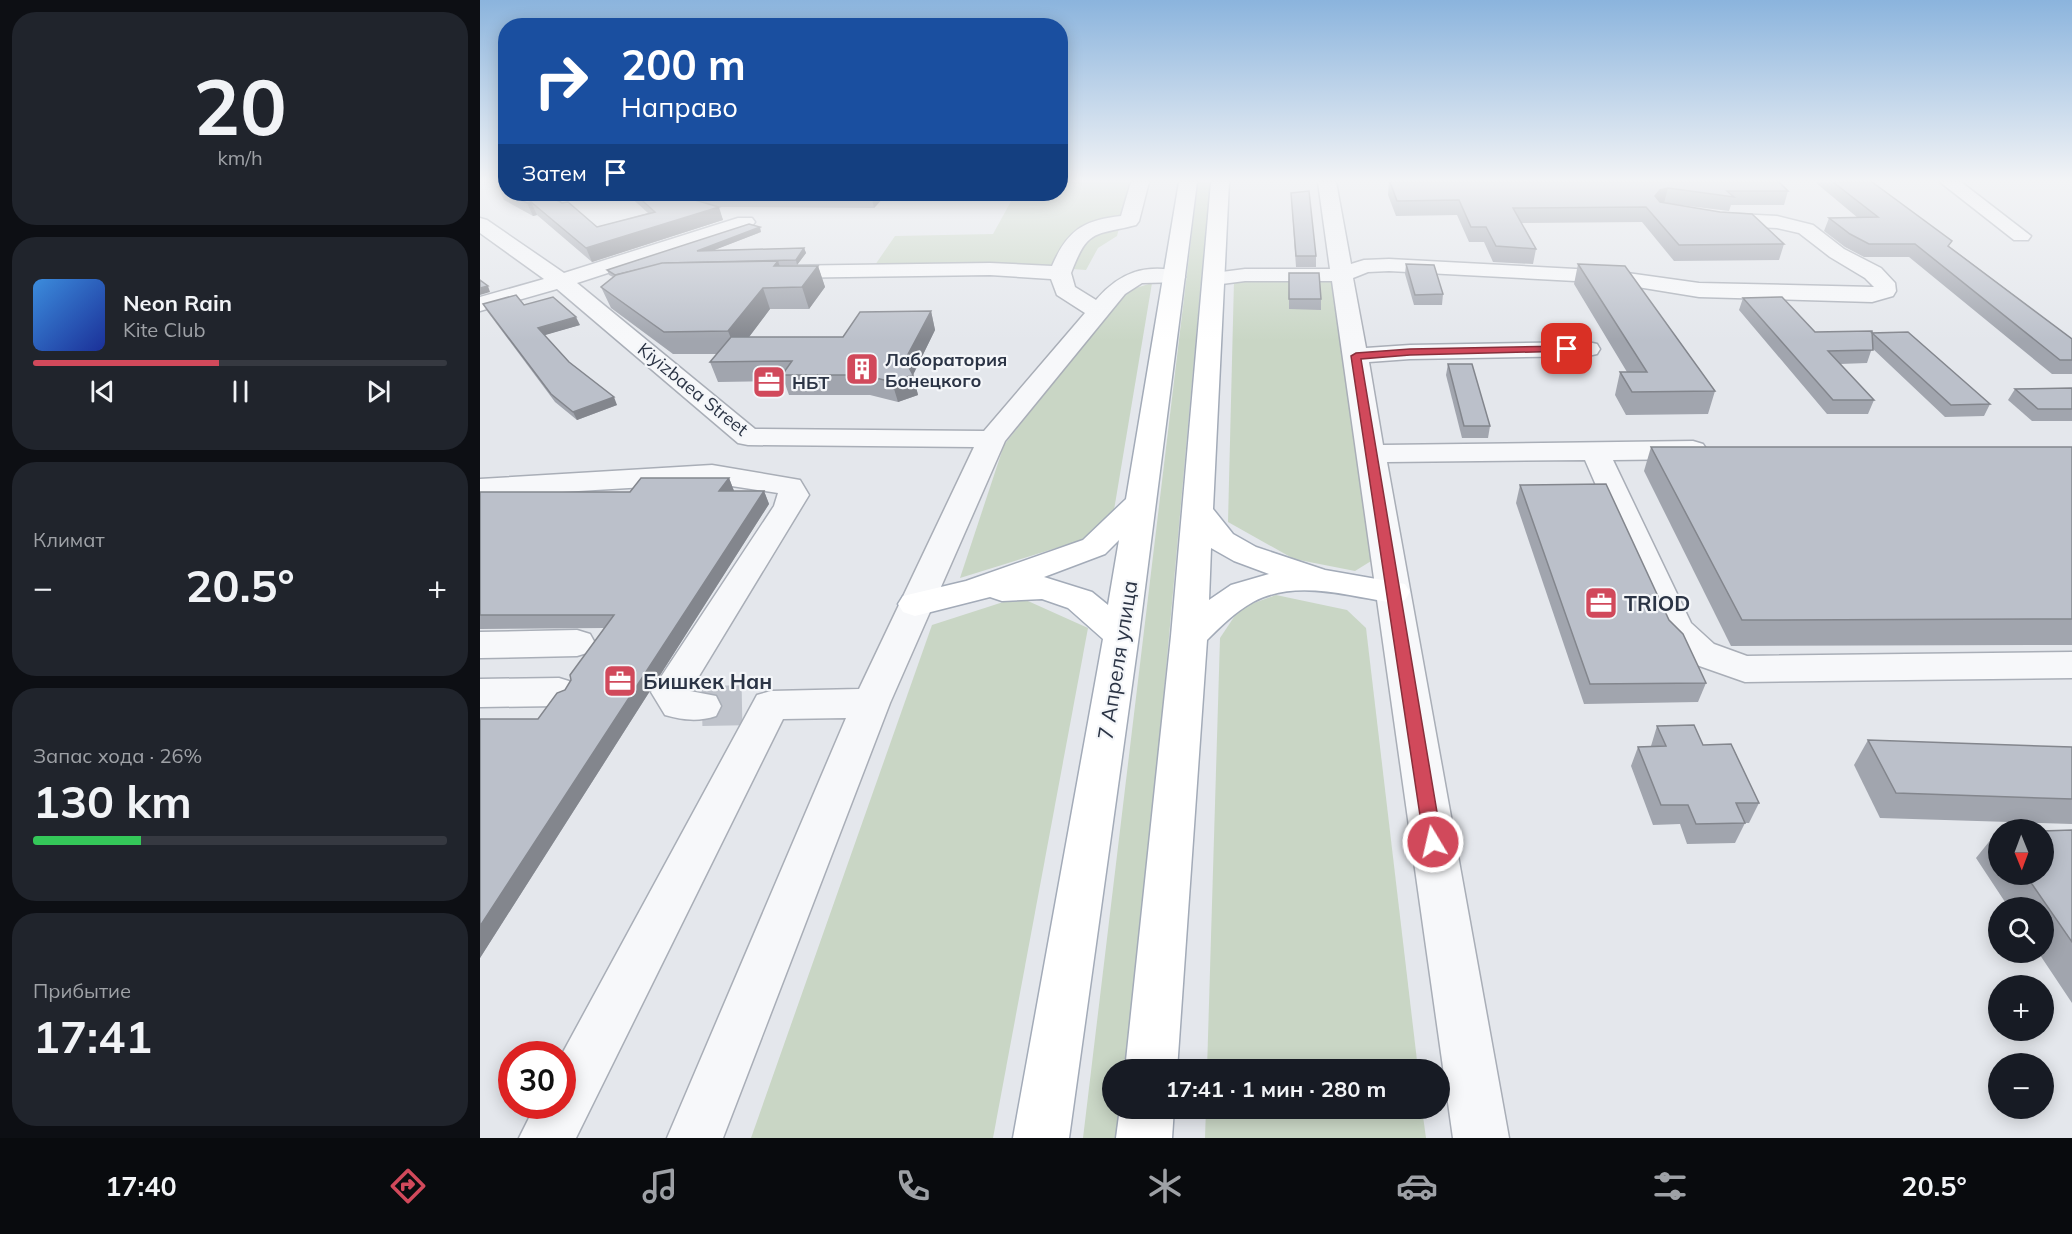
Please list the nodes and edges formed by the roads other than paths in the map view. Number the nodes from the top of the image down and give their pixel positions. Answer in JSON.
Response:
{"nodes":[{"id":1,"x":496,"y":235,"type":"edge"},
{"id":2,"x":704,"y":235,"type":"edge"},
{"id":3,"x":1081,"y":235,"type":"edge"},
{"id":4,"x":1180,"y":235,"type":"edge"},
{"id":5,"x":1223,"y":235,"type":"edge"},
{"id":6,"x":1336,"y":235,"type":"edge"},
{"id":7,"x":1814,"y":235,"type":"edge"},
{"id":8,"x":2018,"y":235,"type":"edge"},
{"id":9,"x":2020,"y":237,"type":"dead end"},
{"id":10,"x":1225,"y":270,"type":"junction"},
{"id":11,"x":753,"y":273,"type":"edge"},
{"id":12,"x":1060,"y":273,"type":"junction"},
{"id":13,"x":1343,"y":275,"type":"junction"},
{"id":14,"x":1174,"y":277,"type":"junction"},
{"id":15,"x":561,"y":281,"type":"junction"},
{"id":16,"x":480,"y":304,"type":"edge"},
{"id":17,"x":1098,"y":312,"type":"junction"},
{"id":18,"x":1588,"y":349,"type":"dead end"},
{"id":19,"x":1356,"y":356,"type":"junction"},
{"id":20,"x":992,"y":439,"type":"junction"},
{"id":21,"x":1714,"y":450,"type":"edge"},
{"id":22,"x":1595,"y":451,"type":"junction"},
{"id":23,"x":1371,"y":454,"type":"junction"},
{"id":24,"x":480,"y":488,"type":"edge"},
{"id":25,"x":1141,"y":501,"type":"junction"},
{"id":26,"x":1197,"y":508,"type":"junction"},
{"id":27,"x":1320,"y":580,"type":"junction"},
{"id":28,"x":973,"y":591,"type":"junction"},
{"id":29,"x":1393,"y":592,"type":"junction"},
{"id":30,"x":915,"y":604,"type":"junction"},
{"id":31,"x":1121,"y":635,"type":"junction"},
{"id":32,"x":1189,"y":636,"type":"junction"},
{"id":33,"x":577,"y":643,"type":"dead end"},
{"id":34,"x":480,"y":645,"type":"edge"},
{"id":35,"x":2072,"y":665,"type":"edge"},
{"id":36,"x":559,"y":692,"type":"edge"},
{"id":37,"x":480,"y":693,"type":"edge"},
{"id":38,"x":871,"y":703,"type":"junction"},
{"id":39,"x":702,"y":706,"type":"tunnel mouth"},
{"id":40,"x":1151,"y":1059,"type":"edge"},
{"id":41,"x":1146,"y":1119,"type":"edge"},
{"id":42,"x":547,"y":1138,"type":"edge"},
{"id":43,"x":694,"y":1138,"type":"edge"},
{"id":44,"x":1041,"y":1138,"type":"edge"},
{"id":45,"x":1144,"y":1138,"type":"edge"},
{"id":46,"x":1481,"y":1138,"type":"edge"}],
"edges":[{"from":1,"to":15,"type":"street","name":"Kiyizbaea Street"},
{"from":2,"to":15,"type":"street"},
{"from":3,"to":12,"type":"street"},
{"from":4,"to":14,"type":"main road","name":"7 Апреля улица"},
{"from":5,"to":10,"type":"main road"},
{"from":6,"to":13,"type":"street"},
{"from":7,"to":13,"type":"street"},
{"from":8,"to":9,"type":"street"},
{"from":10,"to":13,"type":"street"},
{"from":10,"to":26,"type":"main road"},
{"from":11,"to":12,"type":"street"},
{"from":12,"to":17,"type":"street"},
{"from":13,"to":19,"type":"street"},
{"from":14,"to":17,"type":"street"},
{"from":14,"to":25,"type":"main road","name":"7 Апреля улица"},
{"from":15,"to":16,"type":"street"},
{"from":15,"to":20,"type":"street","name":"Kiyizbaea Street"},
{"from":17,"to":20,"type":"street"},
{"from":18,"to":19,"type":"street"},
{"from":19,"to":23,"type":"street"},
{"from":20,"to":30,"type":"street"},
{"from":21,"to":22,"type":"street"},
{"from":22,"to":23,"type":"street"},
{"from":22,"to":35,"type":"street"},
{"from":23,"to":29,"type":"street"},
{"from":24,"to":39,"type":"street"},
{"from":25,"to":28,"type":"main road"},
{"from":25,"to":31,"type":"main road","name":"7 Апреля улица"},
{"from":26,"to":27,"type":"main road"},
{"from":26,"to":32,"type":"main road"},
{"from":27,"to":29,"type":"main road"},
{"from":27,"to":32,"type":"main road"},
{"from":28,"to":30,"type":"main road"},
{"from":28,"to":31,"type":"main road"},
{"from":29,"to":46,"type":"street"},
{"from":30,"to":38,"type":"street"},
{"from":31,"to":44,"type":"main road","name":"7 Апреля улица"},
{"from":32,"to":40,"type":"main road"},
{"from":33,"to":34,"type":"street"},
{"from":36,"to":37,"type":"street"},
{"from":38,"to":42,"type":"street"},
{"from":38,"to":43,"type":"street"},
{"from":41,"to":45,"type":"main road"}]}
